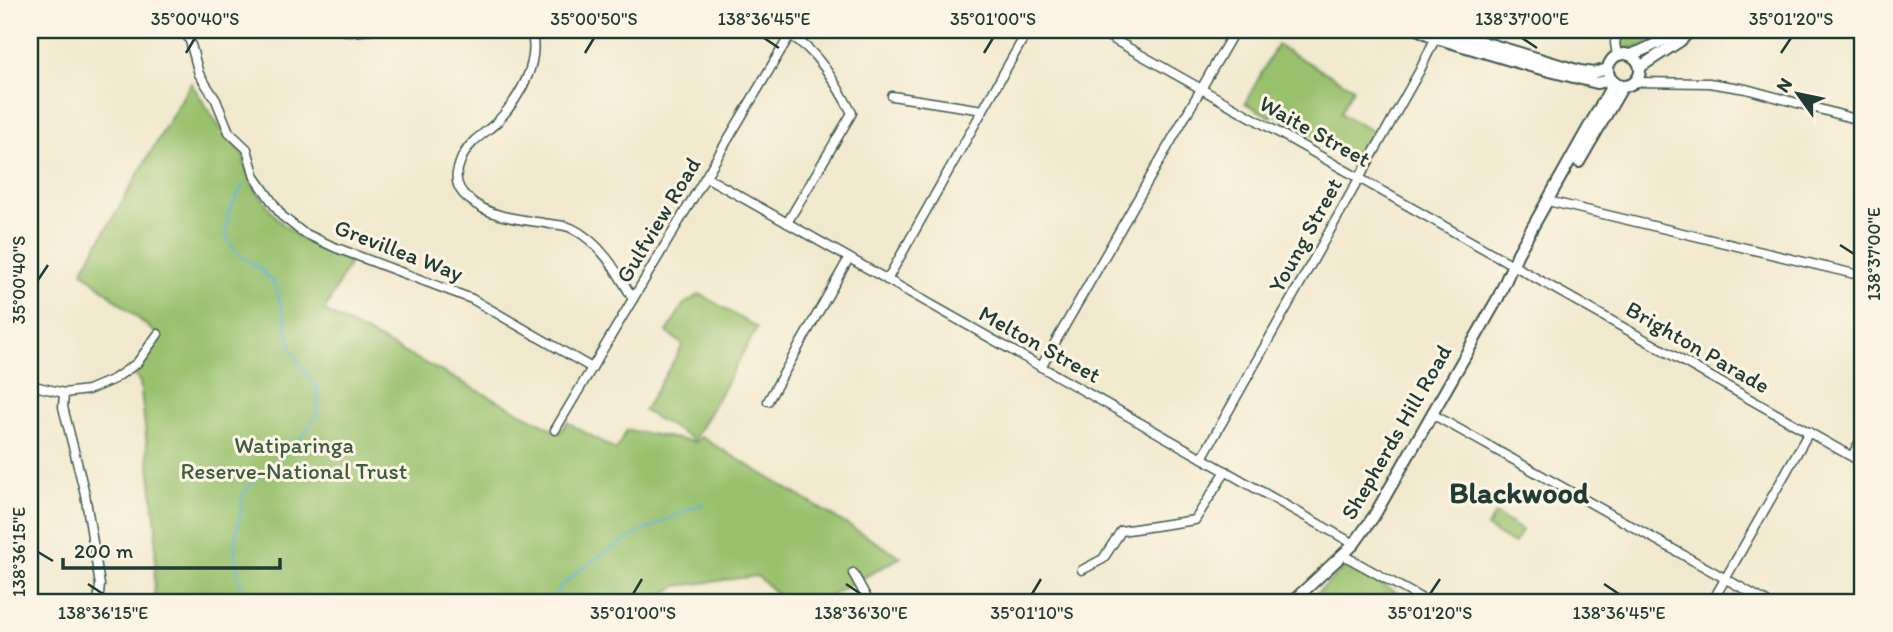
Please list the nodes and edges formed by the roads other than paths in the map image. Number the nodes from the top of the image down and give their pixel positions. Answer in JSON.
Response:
{"nodes":[{"id":1,"x":184,"y":30,"type":"edge"},
{"id":2,"x":344,"y":30,"type":"edge"},
{"id":3,"x":370,"y":30,"type":"edge"},
{"id":4,"x":531,"y":30,"type":"edge"},
{"id":5,"x":1028,"y":30,"type":"edge"},
{"id":6,"x":1097,"y":30,"type":"edge"},
{"id":7,"x":1235,"y":30,"type":"edge"},
{"id":8,"x":1419,"y":30,"type":"edge"},
{"id":9,"x":1618,"y":30,"type":"edge"},
{"id":10,"x":1689,"y":30,"type":"edge"},
{"id":11,"x":792,"y":32,"type":"edge"},
{"id":12,"x":1439,"y":33,"type":"edge"},
{"id":13,"x":1630,"y":55,"type":"junction"},
{"id":14,"x":1617,"y":56,"type":"junction"},
{"id":15,"x":1640,"y":67,"type":"junction"},
{"id":16,"x":1608,"y":69,"type":"junction"},
{"id":17,"x":1635,"y":82,"type":"junction"},
{"id":18,"x":1658,"y":82,"type":"junction"},
{"id":19,"x":1597,"y":83,"type":"junction"},
{"id":20,"x":1616,"y":83,"type":"junction"},
{"id":21,"x":1201,"y":88,"type":"junction"},
{"id":22,"x":892,"y":96,"type":"dead end"},
{"id":23,"x":1603,"y":103,"type":"junction"},
{"id":24,"x":983,"y":110,"type":"junction"},
{"id":25,"x":1863,"y":121,"type":"edge"},
{"id":26,"x":706,"y":177,"type":"junction"},
{"id":27,"x":1359,"y":178,"type":"junction"},
{"id":28,"x":1552,"y":202,"type":"junction"},
{"id":29,"x":787,"y":223,"type":"junction"},
{"id":30,"x":849,"y":258,"type":"junction"},
{"id":31,"x":1514,"y":265,"type":"junction"},
{"id":32,"x":1863,"y":276,"type":"edge"},
{"id":33,"x":887,"y":279,"type":"junction"},
{"id":34,"x":30,"y":291,"type":"edge"},
{"id":35,"x":633,"y":299,"type":"junction"},
{"id":36,"x":30,"y":318,"type":"edge"},
{"id":37,"x":158,"y":334,"type":"dead end"},
{"id":38,"x":1041,"y":367,"type":"junction"},
{"id":39,"x":592,"y":368,"type":"junction"},
{"id":40,"x":30,"y":386,"type":"edge"},
{"id":41,"x":64,"y":393,"type":"junction"},
{"id":42,"x":768,"y":401,"type":"dead end"},
{"id":43,"x":1432,"y":414,"type":"junction"},
{"id":44,"x":555,"y":430,"type":"dead end"},
{"id":45,"x":1809,"y":432,"type":"junction"},
{"id":46,"x":1863,"y":436,"type":"edge"},
{"id":47,"x":1852,"y":456,"type":"junction"},
{"id":48,"x":1202,"y":458,"type":"junction"},
{"id":49,"x":1863,"y":463,"type":"edge"},
{"id":50,"x":1226,"y":471,"type":"junction"},
{"id":51,"x":1354,"y":544,"type":"junction"},
{"id":52,"x":1343,"y":555,"type":"junction"},
{"id":53,"x":1082,"y":570,"type":"dead end"},
{"id":54,"x":853,"y":573,"type":"dead end"},
{"id":55,"x":1726,"y":578,"type":"junction"},
{"id":56,"x":98,"y":602,"type":"edge"},
{"id":57,"x":753,"y":602,"type":"edge"},
{"id":58,"x":762,"y":602,"type":"edge"},
{"id":59,"x":869,"y":602,"type":"edge"},
{"id":60,"x":1292,"y":602,"type":"edge"},
{"id":61,"x":1428,"y":602,"type":"edge"},
{"id":62,"x":1712,"y":602,"type":"edge"},
{"id":63,"x":1767,"y":602,"type":"edge"}],
"edges":[{"from":1,"to":39,"type":"street","name":"Grevillea Way"},
{"from":2,"to":3,"type":"street"},
{"from":4,"to":35,"type":"street"},
{"from":5,"to":24,"type":"street"},
{"from":6,"to":21,"type":"street","name":"Waite Street"},
{"from":7,"to":21,"type":"street"},
{"from":8,"to":12,"type":"main road"},
{"from":9,"to":14,"type":"street"},
{"from":10,"to":13,"type":"main road"},
{"from":10,"to":15,"type":"main road"},
{"from":11,"to":26,"type":"street","name":"Gulfview Road"},
{"from":11,"to":29,"type":"street"},
{"from":12,"to":16,"type":"main road"},
{"from":12,"to":19,"type":"main road"},
{"from":12,"to":27,"type":"street","name":"Young Street"},
{"from":13,"to":14,"type":"main road"},
{"from":13,"to":15,"type":"main road"},
{"from":14,"to":16,"type":"main road"},
{"from":15,"to":17,"type":"main road"},
{"from":15,"to":18,"type":"street"},
{"from":16,"to":20,"type":"main road"},
{"from":17,"to":18,"type":"street"},
{"from":17,"to":20,"type":"main road"},
{"from":18,"to":25,"type":"street"},
{"from":19,"to":20,"type":"main road"},
{"from":19,"to":23,"type":"main road"},
{"from":20,"to":23,"type":"main road","name":"Shepherds Hill Road"},
{"from":20,"to":28,"type":"main road","name":"Shepherds Hill Road"},
{"from":21,"to":27,"type":"street","name":"Waite Street"},
{"from":21,"to":38,"type":"street"},
{"from":22,"to":24,"type":"street"},
{"from":23,"to":28,"type":"main road","name":"Shepherds Hill Road"},
{"from":24,"to":33,"type":"street"},
{"from":26,"to":29,"type":"street","name":"Melton Street"},
{"from":26,"to":35,"type":"street","name":"Gulfview Road"},
{"from":27,"to":31,"type":"street","name":"Waite Street"},
{"from":27,"to":48,"type":"street","name":"Young Street"},
{"from":28,"to":31,"type":"main road","name":"Shepherds Hill Road"},
{"from":28,"to":32,"type":"street"},
{"from":29,"to":30,"type":"street","name":"Melton Street"},
{"from":30,"to":33,"type":"street","name":"Melton Street"},
{"from":30,"to":42,"type":"street"},
{"from":31,"to":43,"type":"main road","name":"Shepherds Hill Road"},
{"from":31,"to":45,"type":"street","name":"Brighton Parade"},
{"from":33,"to":38,"type":"street","name":"Melton Street"},
{"from":34,"to":36,"type":"street"},
{"from":35,"to":39,"type":"street","name":"Gulfview Road"},
{"from":37,"to":41,"type":"street"},
{"from":38,"to":48,"type":"street","name":"Melton Street"},
{"from":39,"to":44,"type":"street","name":"Gulfview Road"},
{"from":40,"to":41,"type":"street"},
{"from":41,"to":56,"type":"street"},
{"from":43,"to":51,"type":"main road","name":"Shepherds Hill Road"},
{"from":43,"to":55,"type":"street"},
{"from":45,"to":47,"type":"street","name":"Brighton Parade"},
{"from":45,"to":55,"type":"street"},
{"from":46,"to":47,"type":"street"},
{"from":47,"to":49,"type":"street","name":"Brighton Parade"},
{"from":48,"to":50,"type":"street","name":"Melton Street"},
{"from":50,"to":51,"type":"street","name":"Melton Street"},
{"from":50,"to":53,"type":"street"},
{"from":51,"to":52,"type":"main road","name":"Shepherds Hill Road"},
{"from":52,"to":60,"type":"main road","name":"Shepherds Hill Road"},
{"from":52,"to":61,"type":"street"},
{"from":54,"to":59,"type":"street"},
{"from":55,"to":62,"type":"street"},
{"from":55,"to":63,"type":"street"},
{"from":57,"to":58,"type":"street"}]}
